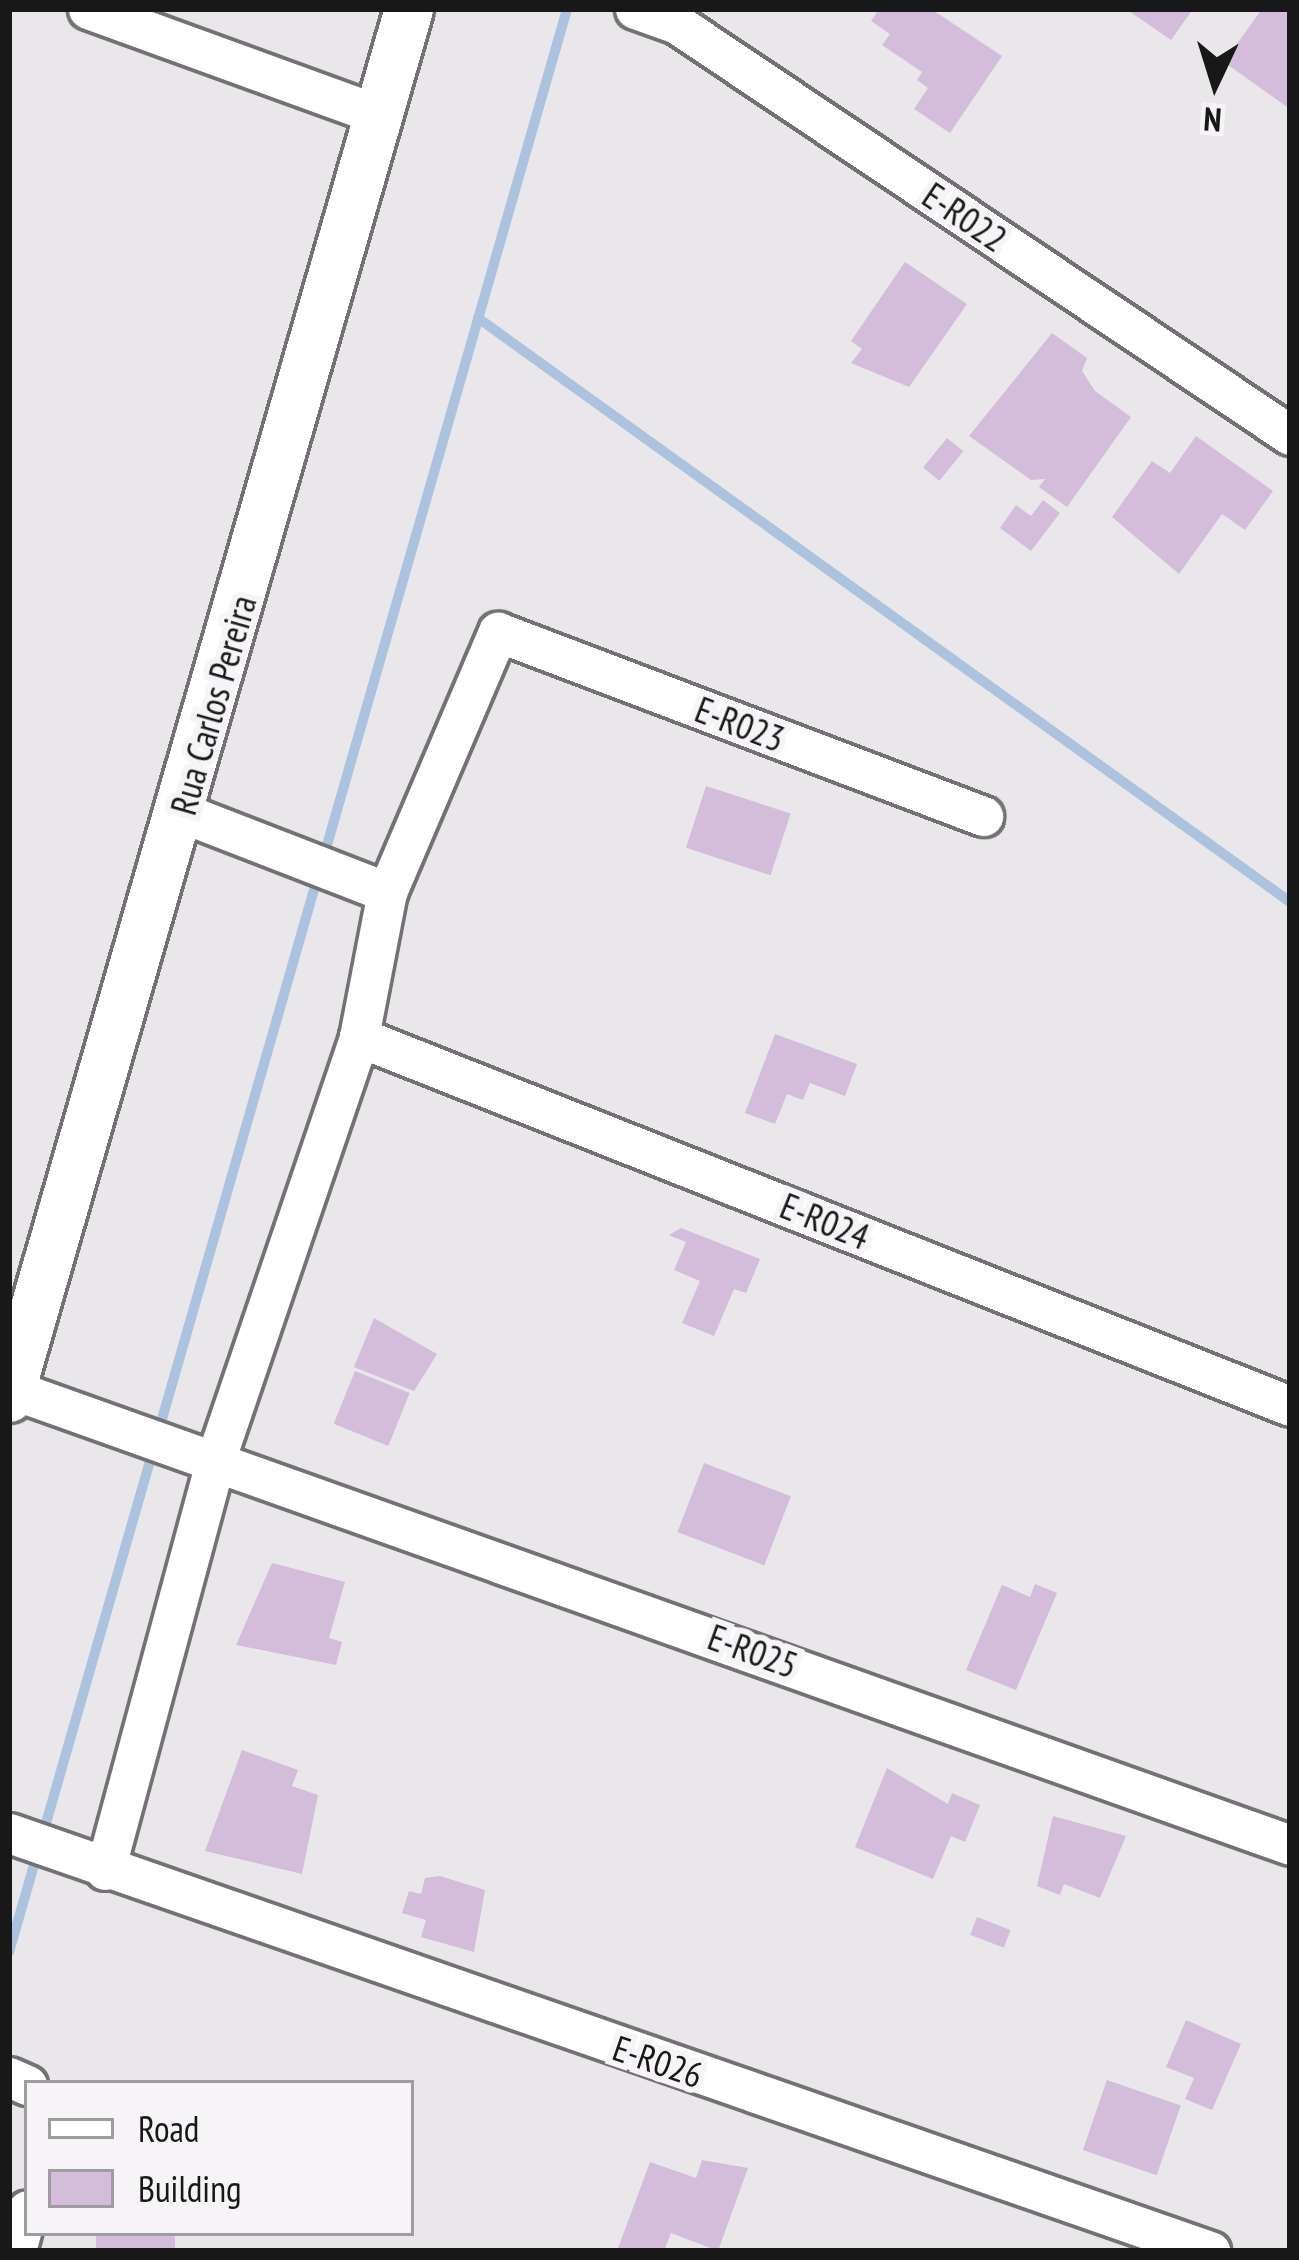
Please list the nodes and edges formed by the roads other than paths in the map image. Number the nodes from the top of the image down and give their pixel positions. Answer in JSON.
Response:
{"nodes":[{"id":1,"x":88,"y":9,"type":"edge"},
{"id":2,"x":409,"y":9,"type":"edge"},
{"id":3,"x":635,"y":9,"type":"edge"},
{"id":4,"x":380,"y":115,"type":"junction"},
{"id":5,"x":1290,"y":435,"type":"edge"},
{"id":6,"x":183,"y":813,"type":"junction"},
{"id":7,"x":983,"y":816,"type":"dead end"},
{"id":8,"x":387,"y":892,"type":"junction"},
{"id":9,"x":359,"y":1037,"type":"junction"},
{"id":10,"x":10,"y":1393,"type":"edge"},
{"id":11,"x":1290,"y":1406,"type":"edge"},
{"id":12,"x":198,"y":1451,"type":"junction"},
{"id":13,"x":13,"y":1834,"type":"edge"},
{"id":14,"x":1290,"y":1845,"type":"edge"},
{"id":15,"x":105,"y":1870,"type":"junction"},
{"id":16,"x":24,"y":2221,"type":"edge"},
{"id":17,"x":16,"y":2251,"type":"edge"},
{"id":18,"x":1210,"y":2251,"type":"edge"}],
"edges":[{"from":1,"to":4,"type":"street"},
{"from":2,"to":4,"type":"street","name":"Rua Carlos Pereira"},
{"from":3,"to":5,"type":"street","name":"E-R022"},
{"from":4,"to":6,"type":"street","name":"Rua Carlos Pereira"},
{"from":6,"to":8,"type":"street"},
{"from":6,"to":10,"type":"street","name":"Rua Carlos Pereira"},
{"from":7,"to":8,"type":"street","name":"E-R023"},
{"from":8,"to":9,"type":"street"},
{"from":9,"to":11,"type":"street","name":"E-R024"},
{"from":9,"to":12,"type":"street"},
{"from":10,"to":12,"type":"street","name":"E-R025"},
{"from":12,"to":14,"type":"street","name":"E-R025"},
{"from":12,"to":15,"type":"street"},
{"from":13,"to":15,"type":"street","name":"E-R026"},
{"from":15,"to":18,"type":"street","name":"E-R026"},
{"from":16,"to":17,"type":"street"}]}
